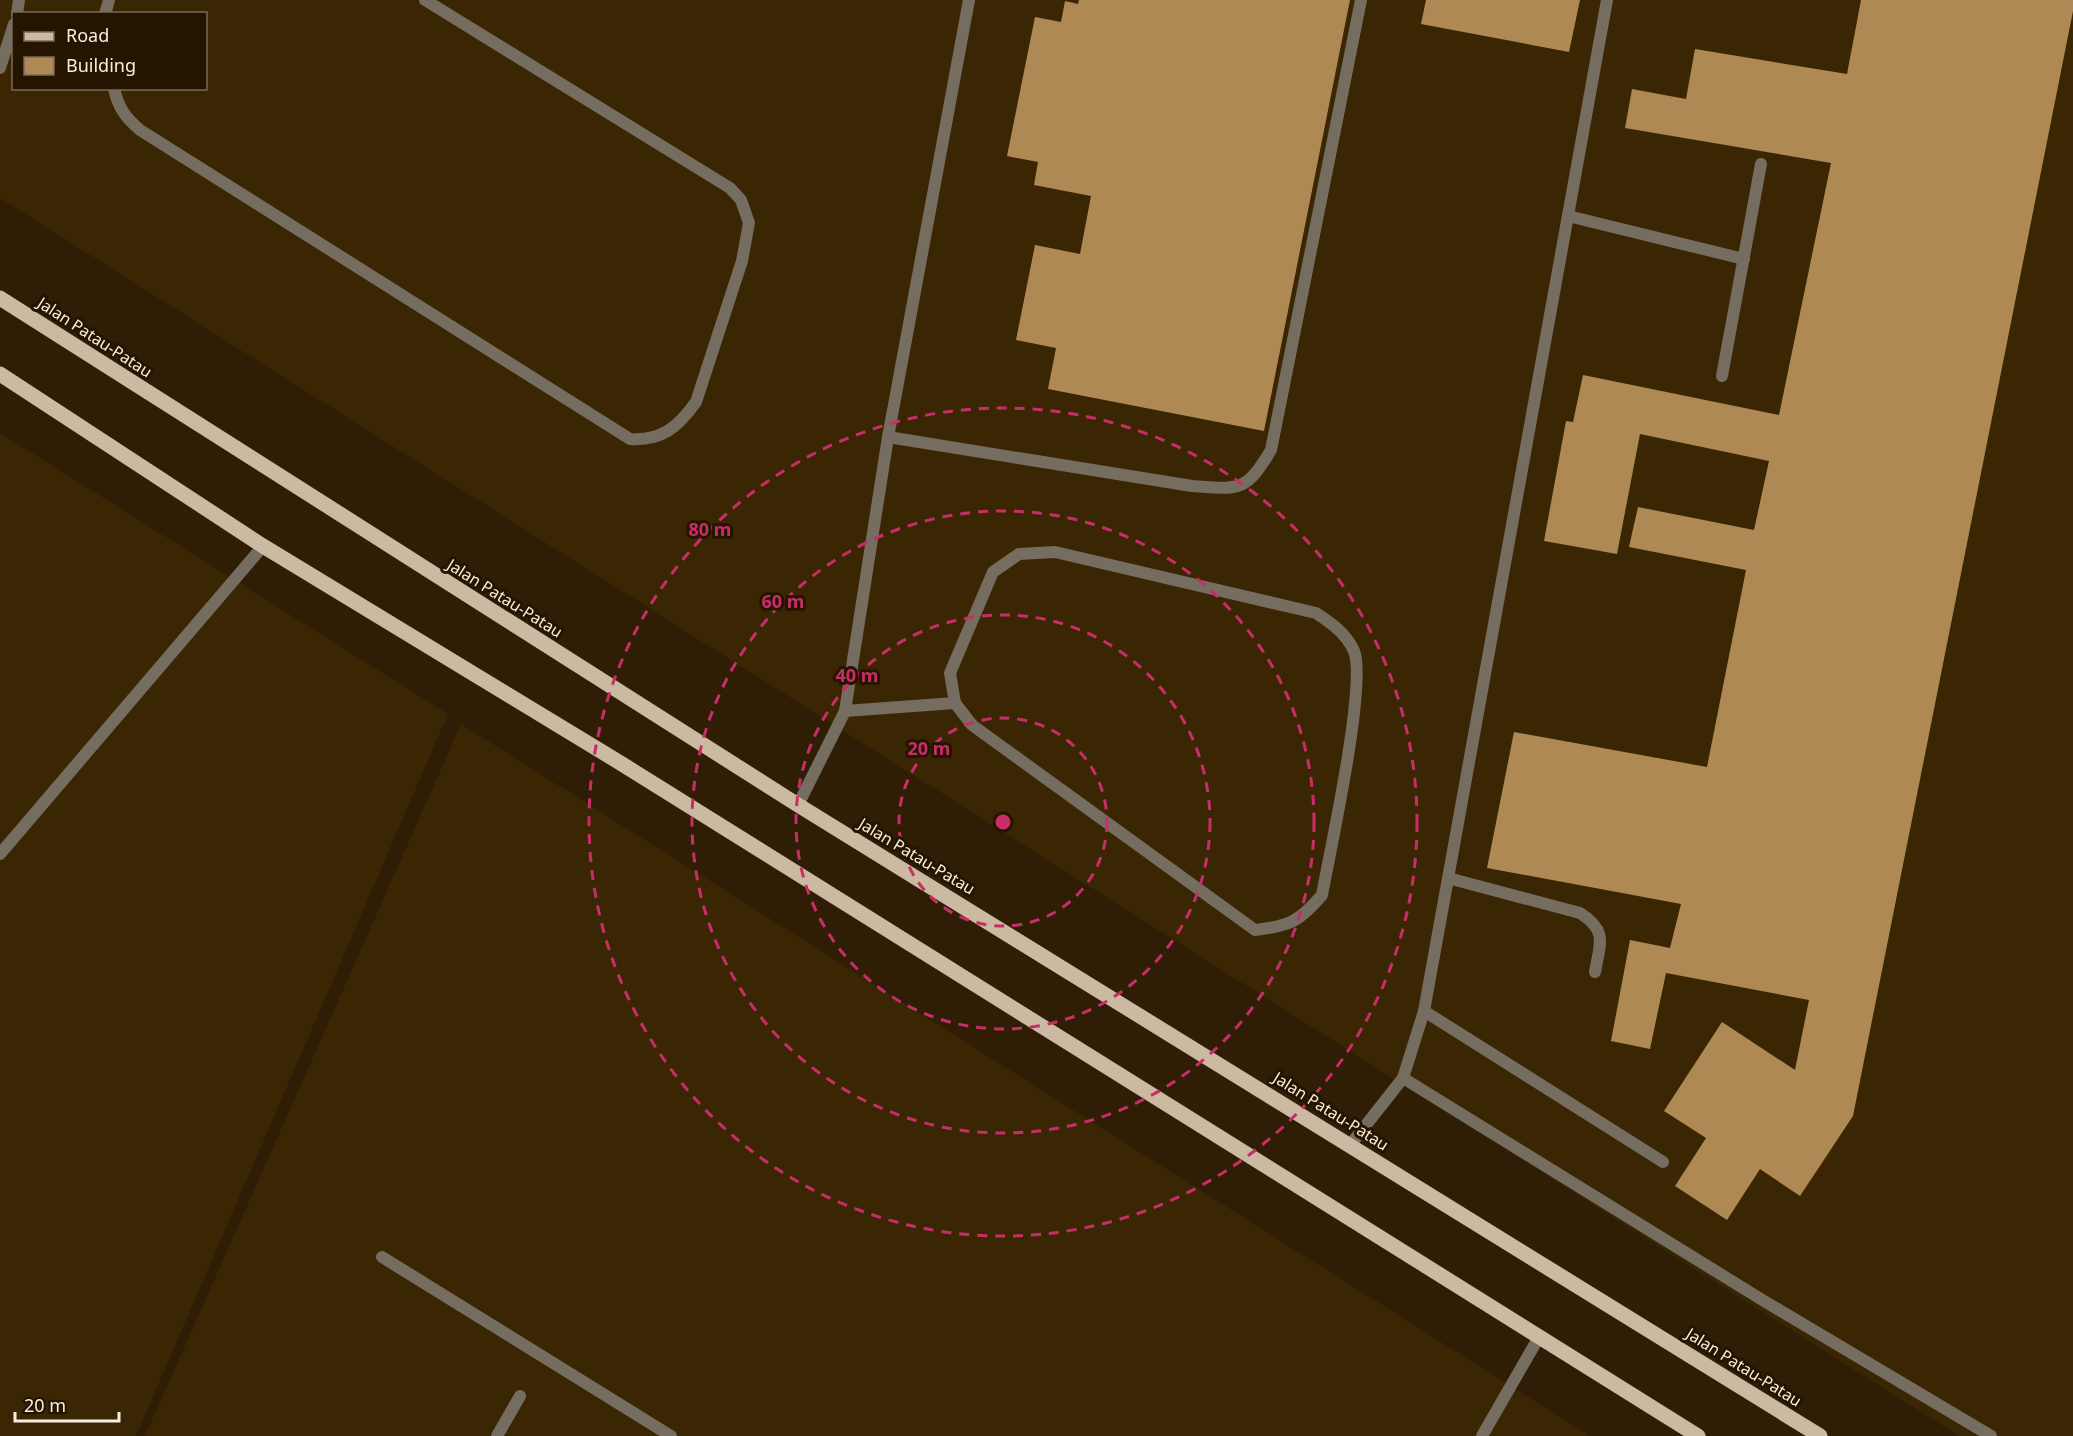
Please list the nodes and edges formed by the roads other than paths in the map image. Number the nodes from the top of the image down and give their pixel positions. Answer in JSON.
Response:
{"nodes":[{"id":1,"x":425,"y":0,"type":"edge"},
{"id":2,"x":969,"y":0,"type":"edge"},
{"id":3,"x":1361,"y":0,"type":"edge"},
{"id":4,"x":1607,"y":0,"type":"edge"},
{"id":5,"x":12,"y":30,"type":"edge"},
{"id":6,"x":0,"y":68,"type":"edge"},
{"id":7,"x":114,"y":90,"type":"edge"},
{"id":8,"x":1761,"y":164,"type":"dead end"},
{"id":9,"x":1568,"y":216,"type":"junction"},
{"id":10,"x":1744,"y":259,"type":"junction"},
{"id":11,"x":0,"y":298,"type":"edge"},
{"id":12,"x":0,"y":374,"type":"edge"},
{"id":13,"x":1722,"y":376,"type":"dead end"},
{"id":14,"x":888,"y":437,"type":"junction"},
{"id":15,"x":263,"y":546,"type":"junction"},
{"id":16,"x":955,"y":703,"type":"junction"},
{"id":17,"x":844,"y":711,"type":"junction"},
{"id":18,"x":798,"y":805,"type":"junction"},
{"id":19,"x":0,"y":854,"type":"edge"},
{"id":20,"x":1448,"y":878,"type":"junction"},
{"id":21,"x":1595,"y":972,"type":"dead end"},
{"id":22,"x":1424,"y":1011,"type":"junction"},
{"id":23,"x":1403,"y":1078,"type":"junction"},
{"id":24,"x":1352,"y":1144,"type":"junction"},
{"id":25,"x":1663,"y":1162,"type":"dead end"},
{"id":26,"x":382,"y":1257,"type":"dead end"},
{"id":27,"x":1539,"y":1337,"type":"junction"},
{"id":28,"x":520,"y":1396,"type":"dead end"},
{"id":29,"x":497,"y":1436,"type":"edge"},
{"id":30,"x":671,"y":1436,"type":"edge"},
{"id":31,"x":1482,"y":1436,"type":"edge"},
{"id":32,"x":1698,"y":1436,"type":"edge"},
{"id":33,"x":1820,"y":1436,"type":"edge"},
{"id":34,"x":1990,"y":1436,"type":"edge"}],
"edges":[{"from":1,"to":7,"type":"street"},
{"from":2,"to":14,"type":"street"},
{"from":3,"to":14,"type":"street"},
{"from":4,"to":9,"type":"street"},
{"from":5,"to":6,"type":"street"},
{"from":8,"to":10,"type":"street"},
{"from":9,"to":10,"type":"street"},
{"from":9,"to":20,"type":"street"},
{"from":10,"to":13,"type":"street"},
{"from":11,"to":18,"type":"main road","name":"Jalan Patau-Patau"},
{"from":12,"to":15,"type":"main road"},
{"from":14,"to":17,"type":"street"},
{"from":15,"to":19,"type":"street"},
{"from":15,"to":27,"type":"main road"},
{"from":16,"to":16,"type":"street"},
{"from":16,"to":17,"type":"street"},
{"from":17,"to":18,"type":"street"},
{"from":18,"to":24,"type":"main road","name":"Jalan Patau-Patau"},
{"from":20,"to":21,"type":"street"},
{"from":20,"to":22,"type":"street"},
{"from":22,"to":23,"type":"street"},
{"from":22,"to":25,"type":"street"},
{"from":23,"to":24,"type":"street"},
{"from":23,"to":34,"type":"street"},
{"from":24,"to":33,"type":"main road","name":"Jalan Patau-Patau"},
{"from":26,"to":30,"type":"street"},
{"from":27,"to":31,"type":"street"},
{"from":27,"to":32,"type":"main road"},
{"from":28,"to":29,"type":"street"}]}
